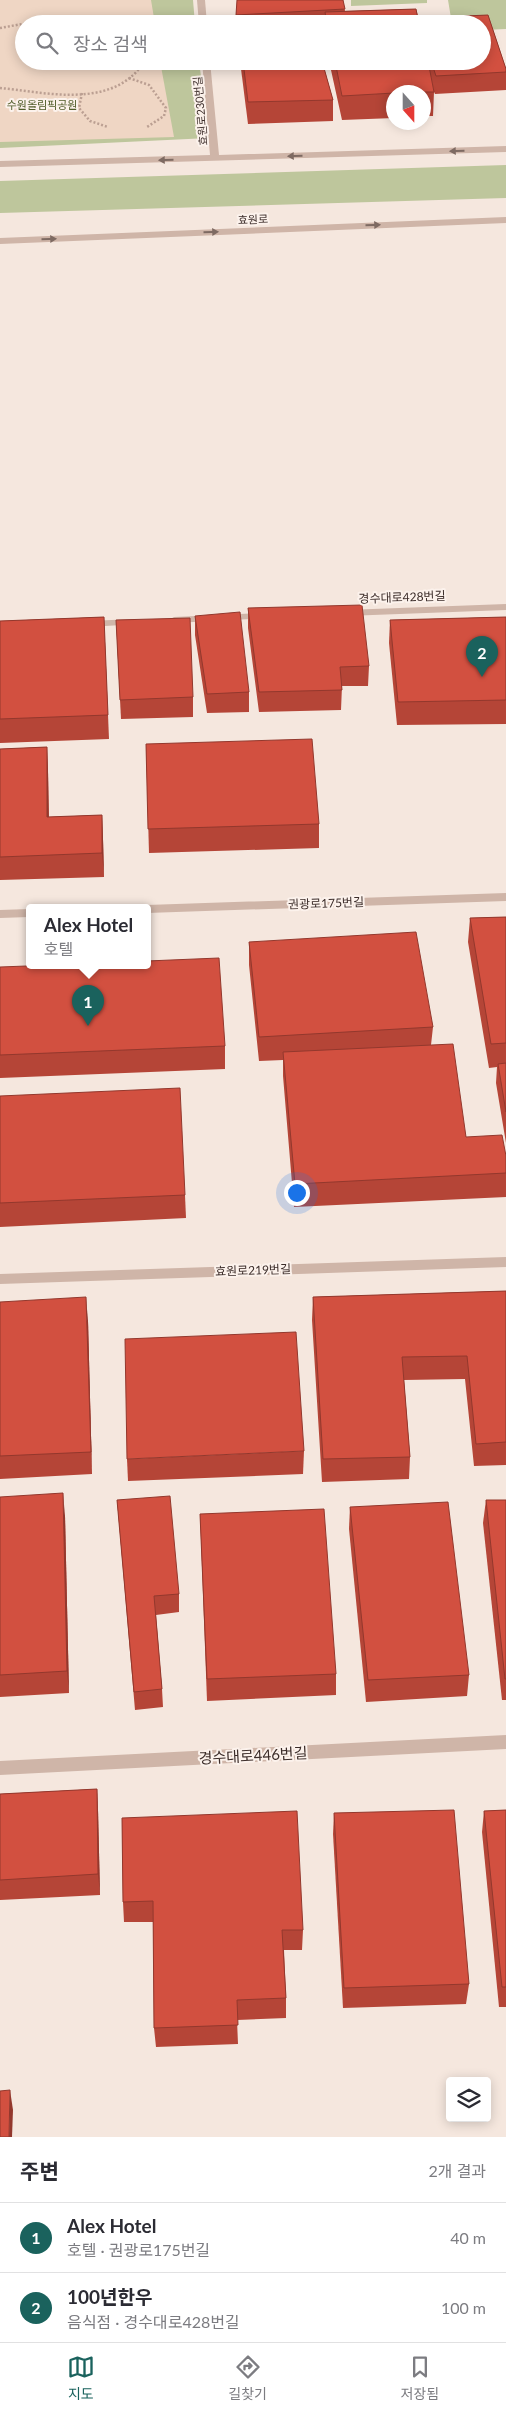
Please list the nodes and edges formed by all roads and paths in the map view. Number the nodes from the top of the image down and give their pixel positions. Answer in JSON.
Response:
{"nodes":[{"id":1,"x":201,"y":0,"type":"edge"},
{"id":2,"x":202,"y":15,"type":"edge"},
{"id":3,"x":15,"y":26,"type":"edge"},
{"id":4,"x":0,"y":28,"type":"edge"},
{"id":5,"x":137,"y":70,"type":"edge"},
{"id":6,"x":207,"y":70,"type":"edge"},
{"id":7,"x":129,"y":78,"type":"junction"},
{"id":8,"x":0,"y":88,"type":"edge"},
{"id":9,"x":82,"y":93,"type":"junction"},
{"id":10,"x":113,"y":129,"type":"dead end"},
{"id":11,"x":143,"y":129,"type":"dead end"},
{"id":12,"x":506,"y":149,"type":"edge"},
{"id":13,"x":215,"y":158,"type":"junction"},
{"id":14,"x":0,"y":164,"type":"edge"},
{"id":15,"x":506,"y":220,"type":"edge"},
{"id":16,"x":0,"y":241,"type":"edge"},
{"id":17,"x":506,"y":606,"type":"edge"},
{"id":18,"x":337,"y":613,"type":"edge"},
{"id":19,"x":278,"y":616,"type":"edge"},
{"id":20,"x":79,"y":624,"type":"edge"},
{"id":21,"x":506,"y":897,"type":"edge"},
{"id":22,"x":151,"y":909,"type":"edge"},
{"id":23,"x":26,"y":913,"type":"edge"},
{"id":24,"x":0,"y":914,"type":"edge"},
{"id":25,"x":506,"y":1262,"type":"edge"},
{"id":26,"x":0,"y":1279,"type":"edge"},
{"id":27,"x":506,"y":1742,"type":"edge"},
{"id":28,"x":0,"y":1768,"type":"edge"}],
"edges":[{"from":1,"to":2,"type":"street"},
{"from":3,"to":4,"type":"path"},
{"from":5,"to":7,"type":"path"},
{"from":6,"to":13,"type":"street","name":"효원로230번길"},
{"from":7,"to":9,"type":"path"},
{"from":7,"to":11,"type":"path"},
{"from":8,"to":9,"type":"path"},
{"from":9,"to":10,"type":"path"},
{"from":12,"to":13,"type":"street","one_way":true},
{"from":13,"to":14,"type":"street","one_way":true},
{"from":16,"to":15,"type":"street","name":"효원로","one_way":true},
{"from":17,"to":18,"type":"street","name":"경수대로428번길"},
{"from":19,"to":20,"type":"street"},
{"from":21,"to":22,"type":"street","name":"권광로175번길"},
{"from":23,"to":24,"type":"street"},
{"from":25,"to":26,"type":"street","name":"효원로219번길"},
{"from":27,"to":28,"type":"street","name":"경수대로446번길"}]}
